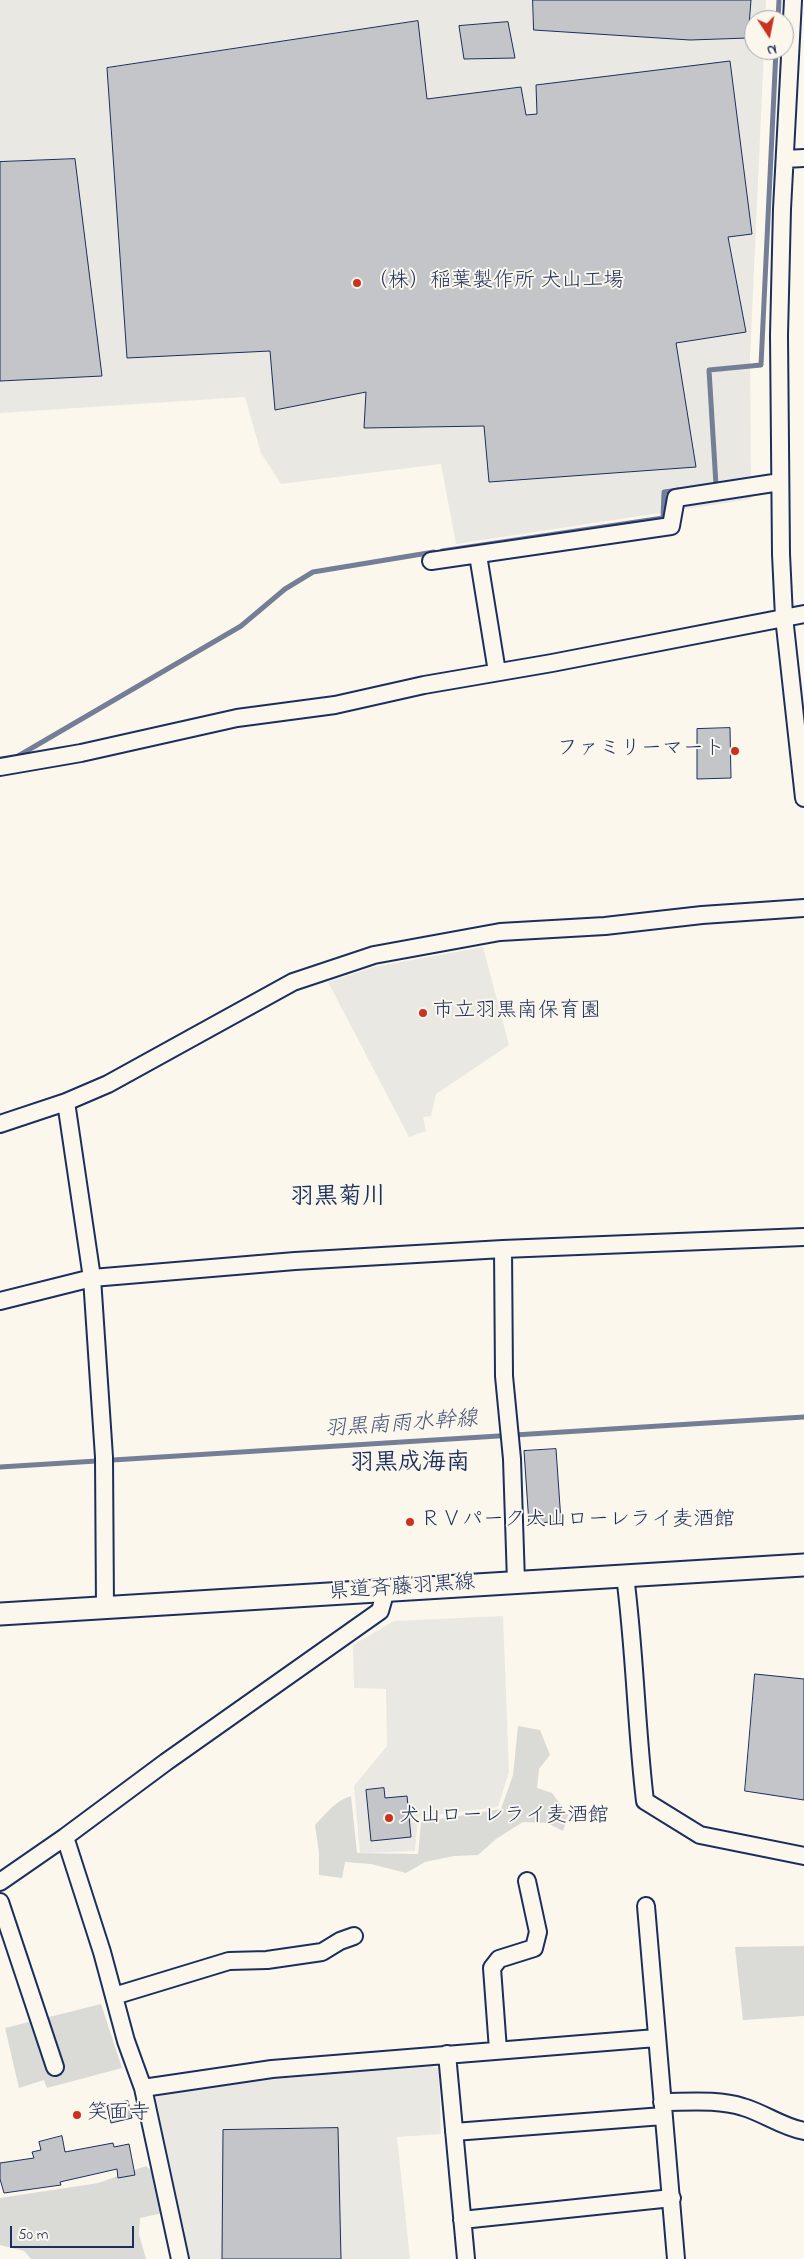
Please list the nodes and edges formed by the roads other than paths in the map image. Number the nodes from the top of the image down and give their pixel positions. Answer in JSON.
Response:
{"nodes":[{"id":1,"x":793,"y":0,"type":"edge"},
{"id":2,"x":804,"y":158,"type":"edge"},
{"id":3,"x":785,"y":159,"type":"junction"},
{"id":4,"x":780,"y":482,"type":"junction"},
{"id":5,"x":478,"y":555,"type":"junction"},
{"id":6,"x":431,"y":561,"type":"dead end"},
{"id":7,"x":804,"y":614,"type":"edge"},
{"id":8,"x":784,"y":617,"type":"junction"},
{"id":9,"x":497,"y":672,"type":"junction"},
{"id":10,"x":0,"y":767,"type":"edge"},
{"id":11,"x":804,"y":798,"type":"edge"},
{"id":12,"x":804,"y":908,"type":"edge"},
{"id":13,"x":66,"y":1102,"type":"junction"},
{"id":14,"x":0,"y":1124,"type":"edge"},
{"id":15,"x":804,"y":1237,"type":"edge"},
{"id":16,"x":503,"y":1249,"type":"junction"},
{"id":17,"x":92,"y":1278,"type":"junction"},
{"id":18,"x":0,"y":1301,"type":"edge"},
{"id":19,"x":804,"y":1564,"type":"edge"},
{"id":20,"x":625,"y":1576,"type":"junction"},
{"id":21,"x":516,"y":1582,"type":"junction"},
{"id":22,"x":386,"y":1590,"type":"junction"},
{"id":23,"x":104,"y":1608,"type":"junction"},
{"id":24,"x":0,"y":1614,"type":"edge"},
{"id":25,"x":65,"y":1837,"type":"junction"},
{"id":26,"x":804,"y":1856,"type":"edge"},
{"id":27,"x":527,"y":1881,"type":"dead end"},
{"id":28,"x":0,"y":1882,"type":"edge"},
{"id":29,"x":0,"y":1902,"type":"edge"},
{"id":30,"x":646,"y":1906,"type":"dead end"},
{"id":31,"x":354,"y":1936,"type":"dead end"},
{"id":32,"x":114,"y":1996,"type":"junction"},
{"id":33,"x":656,"y":2038,"type":"junction"},
{"id":34,"x":498,"y":2050,"type":"junction"},
{"id":35,"x":447,"y":2054,"type":"junction"},
{"id":36,"x":55,"y":2067,"type":"dead end"},
{"id":37,"x":144,"y":2088,"type":"junction"},
{"id":38,"x":663,"y":2109,"type":"junction"},
{"id":39,"x":804,"y":2131,"type":"edge"},
{"id":40,"x":454,"y":2132,"type":"junction"},
{"id":41,"x":672,"y":2198,"type":"junction"},
{"id":42,"x":462,"y":2220,"type":"junction"},
{"id":43,"x":180,"y":2259,"type":"edge"},
{"id":44,"x":466,"y":2259,"type":"edge"},
{"id":45,"x":676,"y":2259,"type":"edge"}],
"edges":[{"from":1,"to":3,"type":"street"},
{"from":2,"to":3,"type":"street"},
{"from":3,"to":4,"type":"street"},
{"from":4,"to":5,"type":"street"},
{"from":4,"to":8,"type":"street"},
{"from":5,"to":6,"type":"street"},
{"from":5,"to":9,"type":"street"},
{"from":7,"to":8,"type":"street"},
{"from":8,"to":9,"type":"street"},
{"from":8,"to":11,"type":"street"},
{"from":9,"to":10,"type":"street"},
{"from":12,"to":13,"type":"street"},
{"from":13,"to":14,"type":"street"},
{"from":13,"to":17,"type":"street"},
{"from":15,"to":16,"type":"street"},
{"from":16,"to":17,"type":"street"},
{"from":16,"to":21,"type":"street"},
{"from":17,"to":18,"type":"street"},
{"from":17,"to":23,"type":"street"},
{"from":19,"to":20,"type":"main road","name":"県道斉藤羽黒線"},
{"from":20,"to":21,"type":"main road","name":"県道斉藤羽黒線"},
{"from":20,"to":26,"type":"street"},
{"from":21,"to":22,"type":"main road","name":"県道斉藤羽黒線"},
{"from":22,"to":23,"type":"main road","name":"県道斉藤羽黒線"},
{"from":22,"to":25,"type":"street"},
{"from":23,"to":24,"type":"main road","name":"県道斉藤羽黒線"},
{"from":25,"to":28,"type":"street"},
{"from":25,"to":32,"type":"street"},
{"from":27,"to":34,"type":"street"},
{"from":29,"to":36,"type":"street"},
{"from":30,"to":33,"type":"street"},
{"from":31,"to":32,"type":"street"},
{"from":32,"to":37,"type":"street"},
{"from":33,"to":34,"type":"street"},
{"from":33,"to":38,"type":"street"},
{"from":34,"to":35,"type":"street"},
{"from":35,"to":37,"type":"street"},
{"from":35,"to":40,"type":"street"},
{"from":37,"to":43,"type":"street"},
{"from":38,"to":39,"type":"street"},
{"from":38,"to":40,"type":"street"},
{"from":38,"to":41,"type":"street"},
{"from":40,"to":42,"type":"street"},
{"from":41,"to":42,"type":"street"},
{"from":41,"to":45,"type":"street"},
{"from":42,"to":44,"type":"street"}]}
